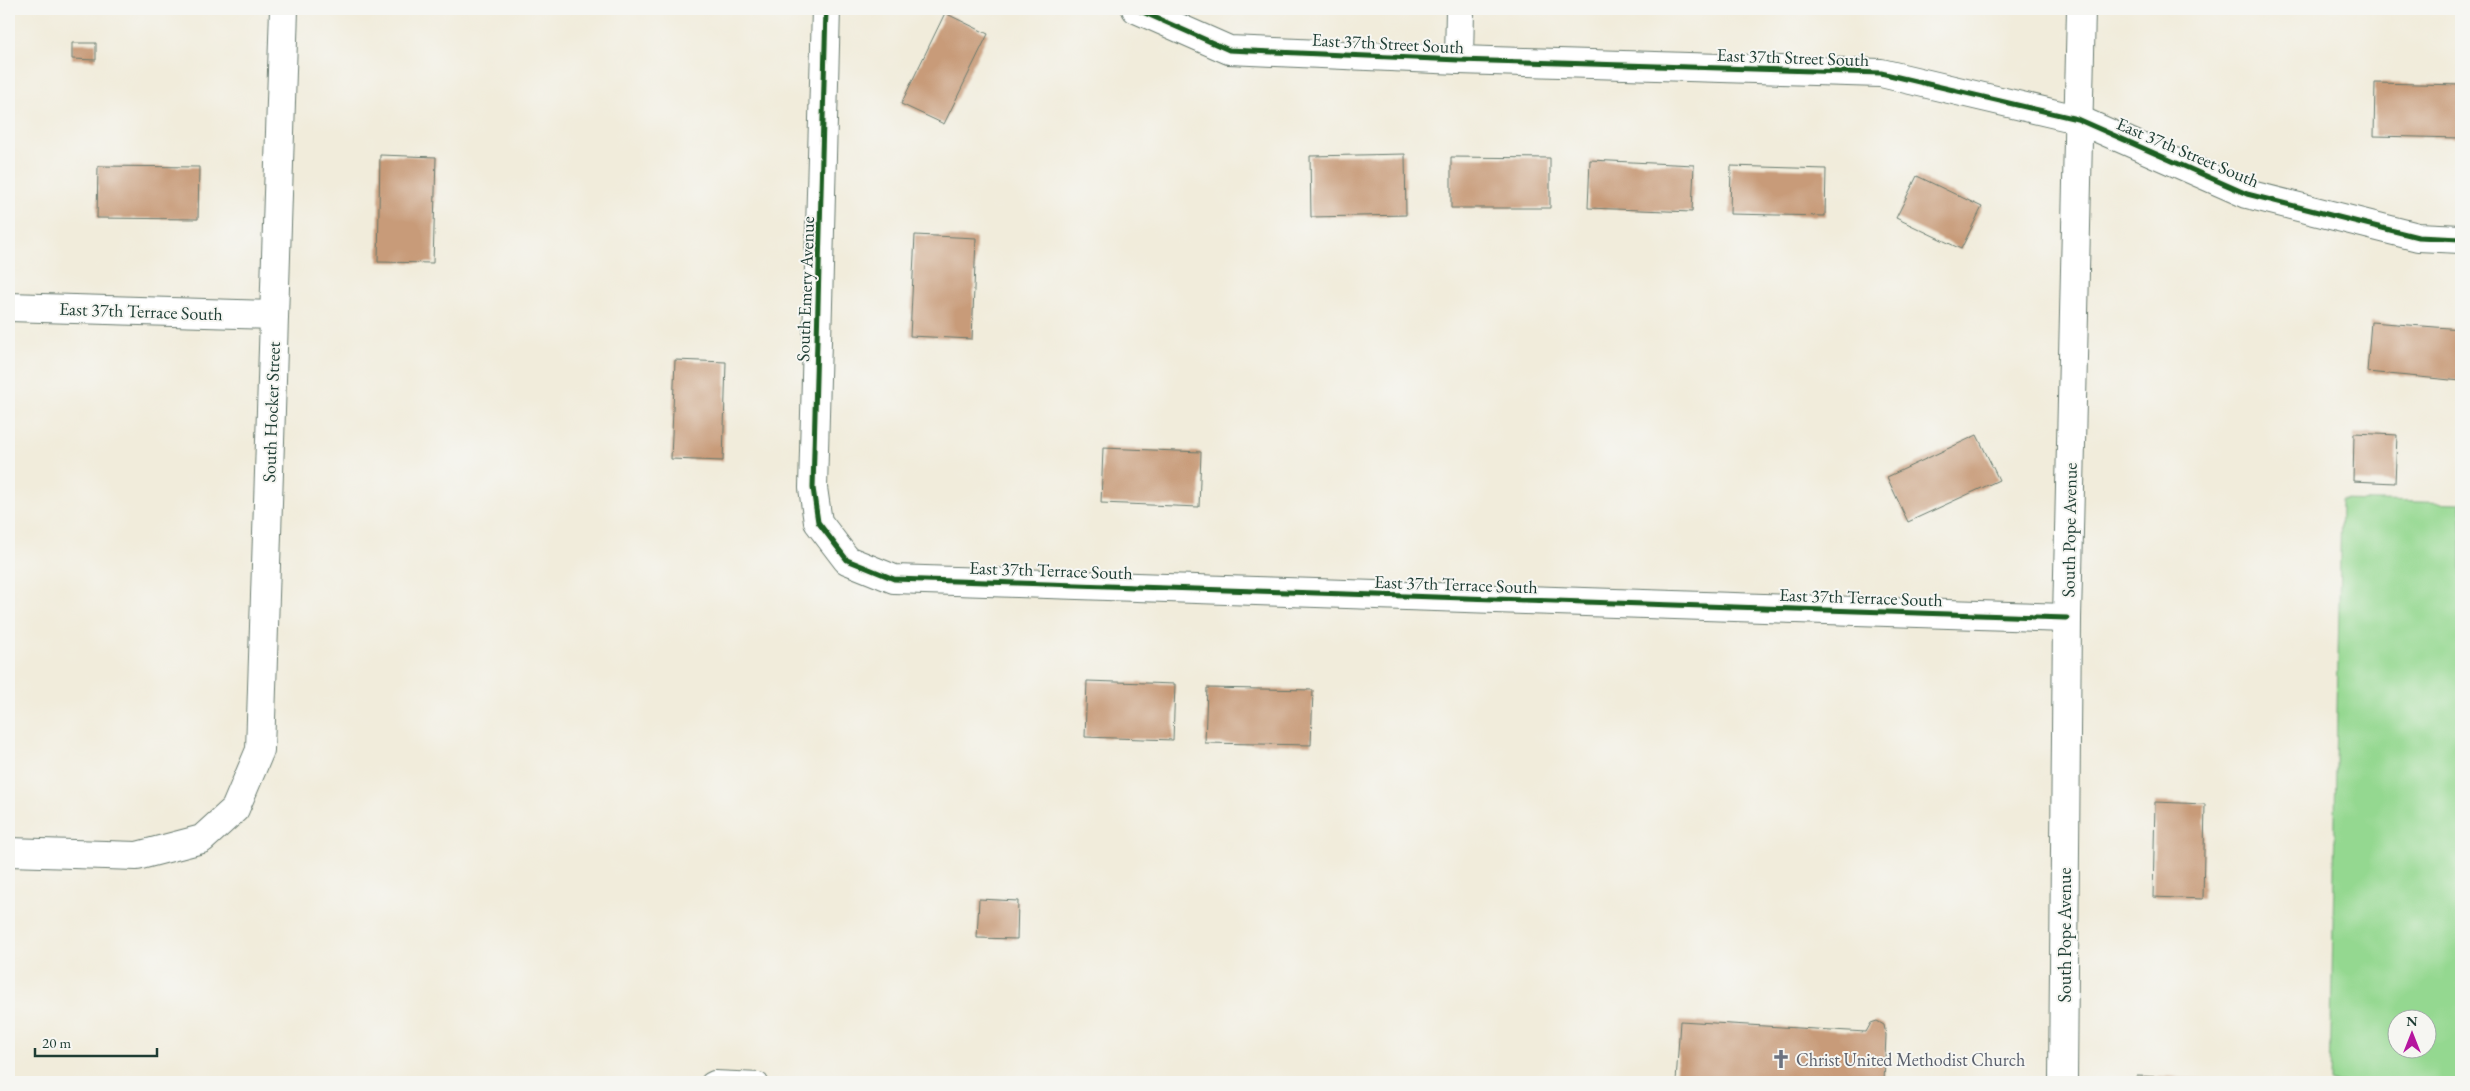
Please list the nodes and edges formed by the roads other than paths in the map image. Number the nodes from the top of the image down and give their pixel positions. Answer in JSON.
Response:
{"nodes":[{"id":1,"x":284,"y":9,"type":"edge"},
{"id":2,"x":826,"y":9,"type":"edge"},
{"id":3,"x":1136,"y":9,"type":"edge"},
{"id":4,"x":1460,"y":9,"type":"edge"},
{"id":5,"x":2080,"y":9,"type":"edge"},
{"id":6,"x":1459,"y":60,"type":"junction"},
{"id":7,"x":2077,"y":119,"type":"junction"},
{"id":8,"x":2461,"y":239,"type":"edge"},
{"id":9,"x":9,"y":308,"type":"edge"},
{"id":10,"x":274,"y":316,"type":"junction"},
{"id":11,"x":847,"y":560,"type":"joint"},
{"id":12,"x":2067,"y":618,"type":"junction"},
{"id":13,"x":9,"y":852,"type":"edge"},
{"id":14,"x":710,"y":1082,"type":"edge"},
{"id":15,"x":759,"y":1082,"type":"edge"},
{"id":16,"x":2063,"y":1082,"type":"edge"}],
"edges":[{"from":1,"to":10,"type":"street","name":"South Hocker Street"},
{"from":2,"to":11,"type":"street","name":"South Emery Avenue"},
{"from":3,"to":6,"type":"street","name":"East 37th Street South"},
{"from":4,"to":6,"type":"street"},
{"from":5,"to":7,"type":"street","name":"South Pope Avenue"},
{"from":6,"to":7,"type":"street","name":"East 37th Street South"},
{"from":7,"to":8,"type":"street","name":"East 37th Street South"},
{"from":7,"to":12,"type":"street","name":"South Pope Avenue"},
{"from":9,"to":10,"type":"street","name":"East 37th Terrace South"},
{"from":10,"to":13,"type":"street","name":"South Hocker Street"},
{"from":11,"to":12,"type":"street","name":"East 37th Terrace South"},
{"from":12,"to":16,"type":"street","name":"South Pope Avenue"},
{"from":14,"to":15,"type":"lane"}]}
